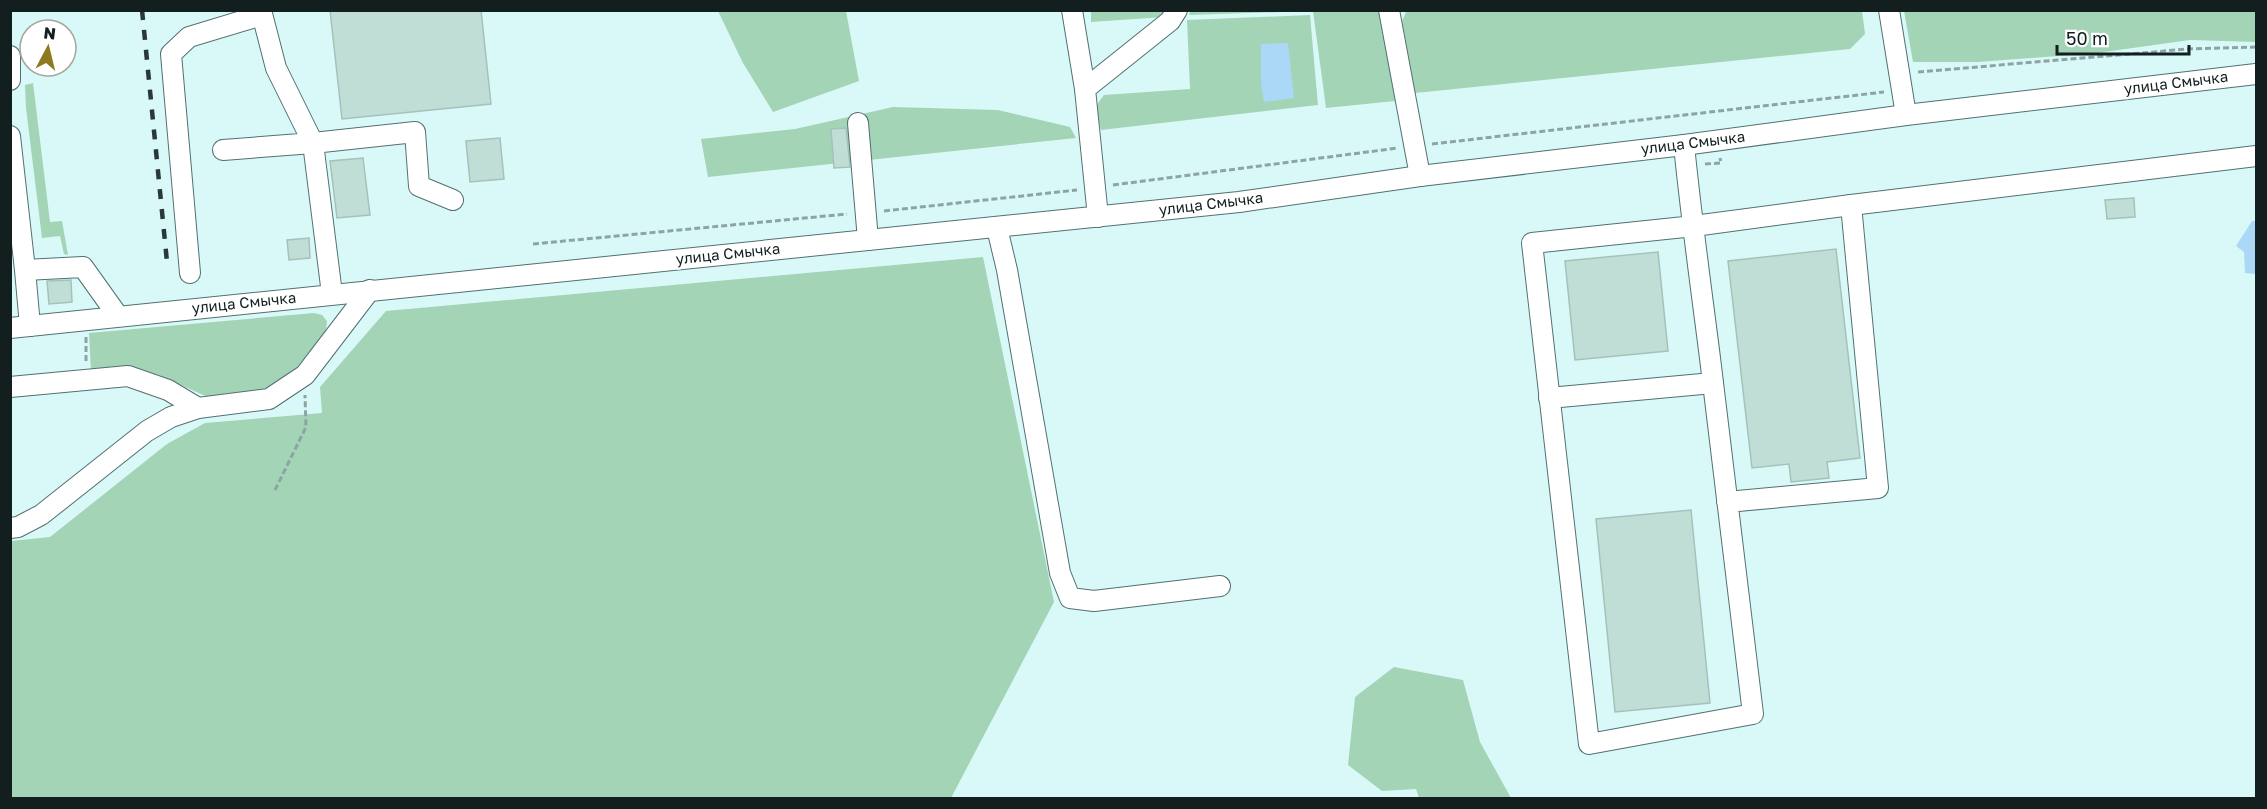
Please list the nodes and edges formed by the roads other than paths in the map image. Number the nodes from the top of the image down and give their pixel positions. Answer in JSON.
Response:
{"nodes":[{"id":1,"x":1072,"y":10,"type":"edge"},
{"id":2,"x":1177,"y":10,"type":"edge"},
{"id":3,"x":1389,"y":10,"type":"edge"},
{"id":4,"x":1889,"y":10,"type":"edge"},
{"id":5,"x":262,"y":13,"type":"edge"},
{"id":6,"x":10,"y":56,"type":"edge"},
{"id":7,"x":2256,"y":74,"type":"edge"},
{"id":8,"x":10,"y":80,"type":"edge"},
{"id":9,"x":1085,"y":88,"type":"junction"},
{"id":10,"x":1906,"y":116,"type":"junction"},
{"id":11,"x":858,"y":123,"type":"dead end"},
{"id":12,"x":314,"y":143,"type":"junction"},
{"id":13,"x":11,"y":145,"type":"edge"},
{"id":14,"x":1684,"y":145,"type":"junction"},
{"id":15,"x":223,"y":150,"type":"dead end"},
{"id":16,"x":2256,"y":156,"type":"edge"},
{"id":17,"x":1420,"y":176,"type":"junction"},
{"id":18,"x":453,"y":200,"type":"dead end"},
{"id":19,"x":1851,"y":205,"type":"junction"},
{"id":20,"x":1098,"y":217,"type":"junction"},
{"id":21,"x":1694,"y":226,"type":"junction"},
{"id":22,"x":997,"y":228,"type":"junction"},
{"id":23,"x":868,"y":240,"type":"junction"},
{"id":24,"x":25,"y":270,"type":"junction"},
{"id":25,"x":190,"y":273,"type":"dead end"},
{"id":26,"x":370,"y":290,"type":"junction"},
{"id":27,"x":332,"y":294,"type":"junction"},
{"id":28,"x":118,"y":316,"type":"junction"},
{"id":29,"x":30,"y":326,"type":"junction"},
{"id":30,"x":10,"y":328,"type":"edge"},
{"id":31,"x":1713,"y":383,"type":"junction"},
{"id":32,"x":10,"y":387,"type":"edge"},
{"id":33,"x":1550,"y":398,"type":"junction"},
{"id":34,"x":198,"y":408,"type":"junction"},
{"id":35,"x":1727,"y":502,"type":"junction"},
{"id":36,"x":10,"y":528,"type":"edge"},
{"id":37,"x":1220,"y":585,"type":"dead end"}],
"edges":[{"from":1,"to":9,"type":"street"},
{"from":2,"to":9,"type":"street"},
{"from":3,"to":17,"type":"street"},
{"from":4,"to":10,"type":"street"},
{"from":5,"to":12,"type":"street"},
{"from":5,"to":25,"type":"street"},
{"from":6,"to":8,"type":"street"},
{"from":7,"to":10,"type":"street","name":"улица Смычка"},
{"from":9,"to":20,"type":"street"},
{"from":10,"to":14,"type":"street","name":"улица Смычка"},
{"from":11,"to":23,"type":"street"},
{"from":12,"to":15,"type":"street"},
{"from":12,"to":18,"type":"street"},
{"from":12,"to":27,"type":"street"},
{"from":13,"to":24,"type":"street"},
{"from":14,"to":17,"type":"street","name":"улица Смычка"},
{"from":14,"to":21,"type":"street"},
{"from":16,"to":19,"type":"street"},
{"from":17,"to":20,"type":"street","name":"улица Смычка"},
{"from":19,"to":21,"type":"street"},
{"from":19,"to":35,"type":"street"},
{"from":20,"to":22,"type":"street","name":"улица Смычка"},
{"from":21,"to":31,"type":"street"},
{"from":21,"to":33,"type":"street"},
{"from":22,"to":23,"type":"street","name":"улица Смычка"},
{"from":22,"to":37,"type":"street"},
{"from":23,"to":26,"type":"street","name":"улица Смычка"},
{"from":24,"to":28,"type":"street"},
{"from":24,"to":29,"type":"street"},
{"from":26,"to":27,"type":"street","name":"улица Смычка"},
{"from":26,"to":34,"type":"street"},
{"from":27,"to":28,"type":"street","name":"улица Смычка"},
{"from":28,"to":29,"type":"street","name":"улица Смычка"},
{"from":29,"to":30,"type":"street","name":"улица Смычка"},
{"from":31,"to":33,"type":"street"},
{"from":31,"to":35,"type":"street"},
{"from":32,"to":34,"type":"street"},
{"from":33,"to":35,"type":"street"},
{"from":34,"to":36,"type":"street"}]}
